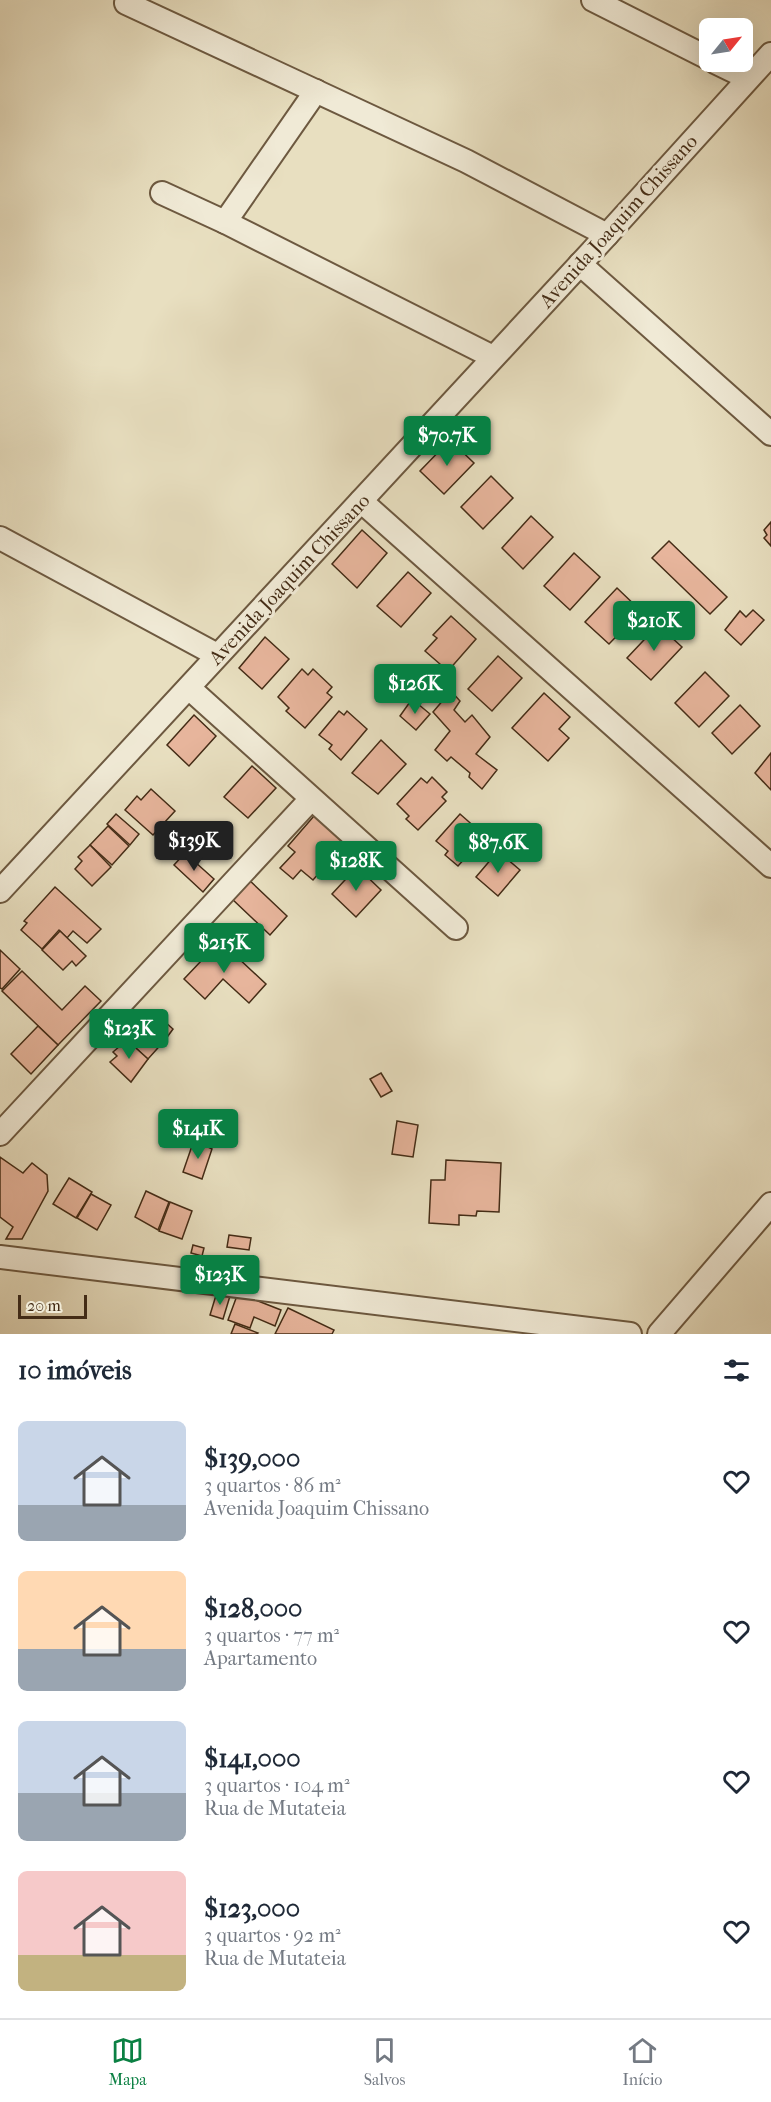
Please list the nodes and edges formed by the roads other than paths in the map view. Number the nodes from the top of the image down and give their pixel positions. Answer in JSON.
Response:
{"nodes":[{"id":1,"x":593,"y":0,"type":"edge"},
{"id":2,"x":126,"y":3,"type":"dead end"},
{"id":3,"x":699,"y":53,"type":"edge"},
{"id":4,"x":771,"y":54,"type":"edge"},
{"id":5,"x":736,"y":72,"type":"edge"},
{"id":6,"x":748,"y":78,"type":"junction"},
{"id":7,"x":316,"y":91,"type":"junction"},
{"id":8,"x":162,"y":193,"type":"dead end"},
{"id":9,"x":225,"y":222,"type":"junction"},
{"id":10,"x":607,"y":235,"type":"junction"},
{"id":11,"x":580,"y":264,"type":"junction"},
{"id":12,"x":493,"y":357,"type":"junction"},
{"id":13,"x":771,"y":434,"type":"edge"},
{"id":14,"x":360,"y":501,"type":"junction"},
{"id":15,"x":0,"y":538,"type":"edge"},
{"id":16,"x":218,"y":655,"type":"junction"},
{"id":17,"x":189,"y":688,"type":"junction"},
{"id":18,"x":311,"y":799,"type":"junction"},
{"id":19,"x":771,"y":866,"type":"edge"},
{"id":20,"x":0,"y":891,"type":"edge"},
{"id":21,"x":456,"y":928,"type":"dead end"},
{"id":22,"x":0,"y":1134,"type":"edge"},
{"id":23,"x":771,"y":1204,"type":"edge"},
{"id":24,"x":0,"y":1257,"type":"edge"},
{"id":25,"x":630,"y":1334,"type":"edge"},
{"id":26,"x":658,"y":1334,"type":"edge"}],
"edges":[{"from":1,"to":3,"type":"street"},
{"from":2,"to":7,"type":"street"},
{"from":4,"to":6,"type":"street","name":"Avenida Joaquim Chissano"},
{"from":5,"to":6,"type":"street"},
{"from":6,"to":10,"type":"street","name":"Avenida Joaquim Chissano"},
{"from":7,"to":9,"type":"street"},
{"from":7,"to":10,"type":"street"},
{"from":8,"to":9,"type":"street"},
{"from":9,"to":12,"type":"street"},
{"from":10,"to":11,"type":"street","name":"Avenida Joaquim Chissano"},
{"from":11,"to":12,"type":"street","name":"Avenida Joaquim Chissano"},
{"from":11,"to":13,"type":"street"},
{"from":12,"to":14,"type":"street","name":"Avenida Joaquim Chissano"},
{"from":14,"to":16,"type":"street","name":"Avenida Joaquim Chissano"},
{"from":14,"to":19,"type":"street"},
{"from":15,"to":16,"type":"street"},
{"from":16,"to":17,"type":"street","name":"Avenida Joaquim Chissano"},
{"from":17,"to":18,"type":"street"},
{"from":17,"to":20,"type":"street","name":"Avenida Joaquim Chissano"},
{"from":18,"to":21,"type":"street"},
{"from":18,"to":22,"type":"street"},
{"from":23,"to":26,"type":"street"},
{"from":24,"to":25,"type":"street"}]}
